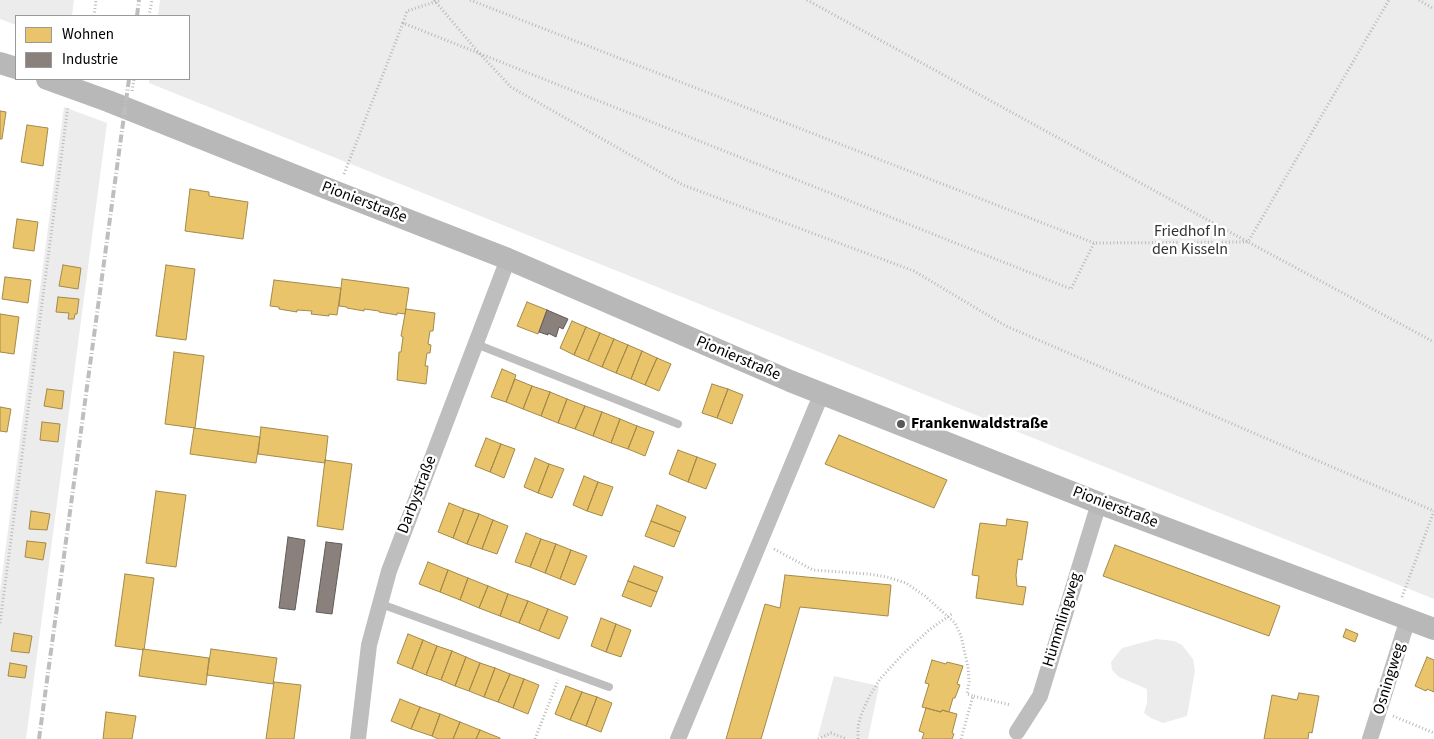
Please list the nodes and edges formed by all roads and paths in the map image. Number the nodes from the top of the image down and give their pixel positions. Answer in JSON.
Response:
{"nodes":[{"id":1,"x":96,"y":0,"type":"edge"},
{"id":2,"x":152,"y":0,"type":"edge"},
{"id":3,"x":441,"y":0,"type":"edge"},
{"id":4,"x":470,"y":0,"type":"edge"},
{"id":5,"x":806,"y":0,"type":"edge"},
{"id":6,"x":1389,"y":0,"type":"edge"},
{"id":7,"x":1419,"y":0,"type":"edge"},
{"id":8,"x":435,"y":1,"type":"edge"},
{"id":9,"x":1434,"y":8,"type":"edge"},
{"id":10,"x":94,"y":15,"type":"edge"},
{"id":11,"x":149,"y":15,"type":"edge"},
{"id":12,"x":403,"y":23,"type":"junction"},
{"id":13,"x":480,"y":53,"type":"junction"},
{"id":14,"x":0,"y":62,"type":"edge"},
{"id":15,"x":15,"y":68,"type":"edge"},
{"id":16,"x":50,"y":80,"type":"edge"},
{"id":17,"x":75,"y":89,"type":"junction"},
{"id":18,"x":336,"y":192,"type":"junction"},
{"id":19,"x":1248,"y":242,"type":"junction"},
{"id":20,"x":1094,"y":243,"type":"junction"},
{"id":21,"x":508,"y":259,"type":"junction"},
{"id":22,"x":1434,"y":342,"type":"edge"},
{"id":23,"x":476,"y":344,"type":"junction"},
{"id":24,"x":822,"y":394,"type":"junction"},
{"id":25,"x":678,"y":424,"type":"dead end"},
{"id":26,"x":1099,"y":503,"type":"junction"},
{"id":27,"x":1434,"y":511,"type":"edge"},
{"id":28,"x":772,"y":548,"type":"dead end"},
{"id":29,"x":381,"y":604,"type":"junction"},
{"id":30,"x":953,"y":613,"type":"dead end"},
{"id":31,"x":948,"y":616,"type":"junction"},
{"id":32,"x":1402,"y":617,"type":"junction"},
{"id":33,"x":0,"y":623,"type":"edge"},
{"id":34,"x":1434,"y":629,"type":"edge"},
{"id":35,"x":562,"y":670,"type":"junction"},
{"id":36,"x":609,"y":687,"type":"dead end"},
{"id":37,"x":973,"y":696,"type":"junction"},
{"id":38,"x":1011,"y":705,"type":"dead end"},
{"id":39,"x":1392,"y":716,"type":"dead end"},
{"id":40,"x":1016,"y":732,"type":"dead end"},
{"id":41,"x":1434,"y":733,"type":"edge"},
{"id":42,"x":358,"y":739,"type":"edge"},
{"id":43,"x":535,"y":739,"type":"edge"},
{"id":44,"x":678,"y":739,"type":"edge"},
{"id":45,"x":818,"y":739,"type":"edge"},
{"id":46,"x":848,"y":739,"type":"edge"},
{"id":47,"x":858,"y":739,"type":"edge"},
{"id":48,"x":961,"y":739,"type":"edge"},
{"id":49,"x":1370,"y":739,"type":"edge"}],
"edges":[{"from":1,"to":10,"type":"path"},
{"from":2,"to":11,"type":"path"},
{"from":3,"to":8,"type":"path"},
{"from":4,"to":20,"type":"path"},
{"from":5,"to":19,"type":"path"},
{"from":6,"to":19,"type":"path"},
{"from":7,"to":9,"type":"path"},
{"from":8,"to":12,"type":"path"},
{"from":8,"to":13,"type":"path"},
{"from":12,"to":13,"type":"path"},
{"from":12,"to":18,"type":"path"},
{"from":13,"to":20,"type":"path"},
{"from":13,"to":27,"type":"path"},
{"from":14,"to":15,"type":"street"},
{"from":16,"to":17,"type":"street","name":"Pionierstraße"},
{"from":17,"to":18,"type":"street","name":"Pionierstraße"},
{"from":17,"to":33,"type":"path"},
{"from":18,"to":21,"type":"street","name":"Pionierstraße"},
{"from":19,"to":20,"type":"path"},
{"from":19,"to":22,"type":"path"},
{"from":21,"to":23,"type":"street","name":"Darbystraße"},
{"from":21,"to":24,"type":"street","name":"Pionierstraße"},
{"from":23,"to":25,"type":"lane"},
{"from":23,"to":29,"type":"street","name":"Darbystraße"},
{"from":24,"to":26,"type":"street","name":"Pionierstraße"},
{"from":24,"to":44,"type":"street"},
{"from":26,"to":32,"type":"street","name":"Pionierstraße"},
{"from":26,"to":40,"type":"street","name":"Hümmlingweg"},
{"from":27,"to":32,"type":"path"},
{"from":28,"to":31,"type":"path"},
{"from":29,"to":35,"type":"lane"},
{"from":29,"to":42,"type":"street","name":"Darbystraße"},
{"from":30,"to":31,"type":"path"},
{"from":31,"to":37,"type":"path"},
{"from":31,"to":47,"type":"path"},
{"from":32,"to":34,"type":"street","name":"Pionierstraße"},
{"from":32,"to":49,"type":"street","name":"Osningweg"},
{"from":35,"to":36,"type":"lane"},
{"from":35,"to":43,"type":"path"},
{"from":37,"to":38,"type":"path"},
{"from":37,"to":48,"type":"path"},
{"from":39,"to":41,"type":"path"},
{"from":45,"to":46,"type":"path"}]}
